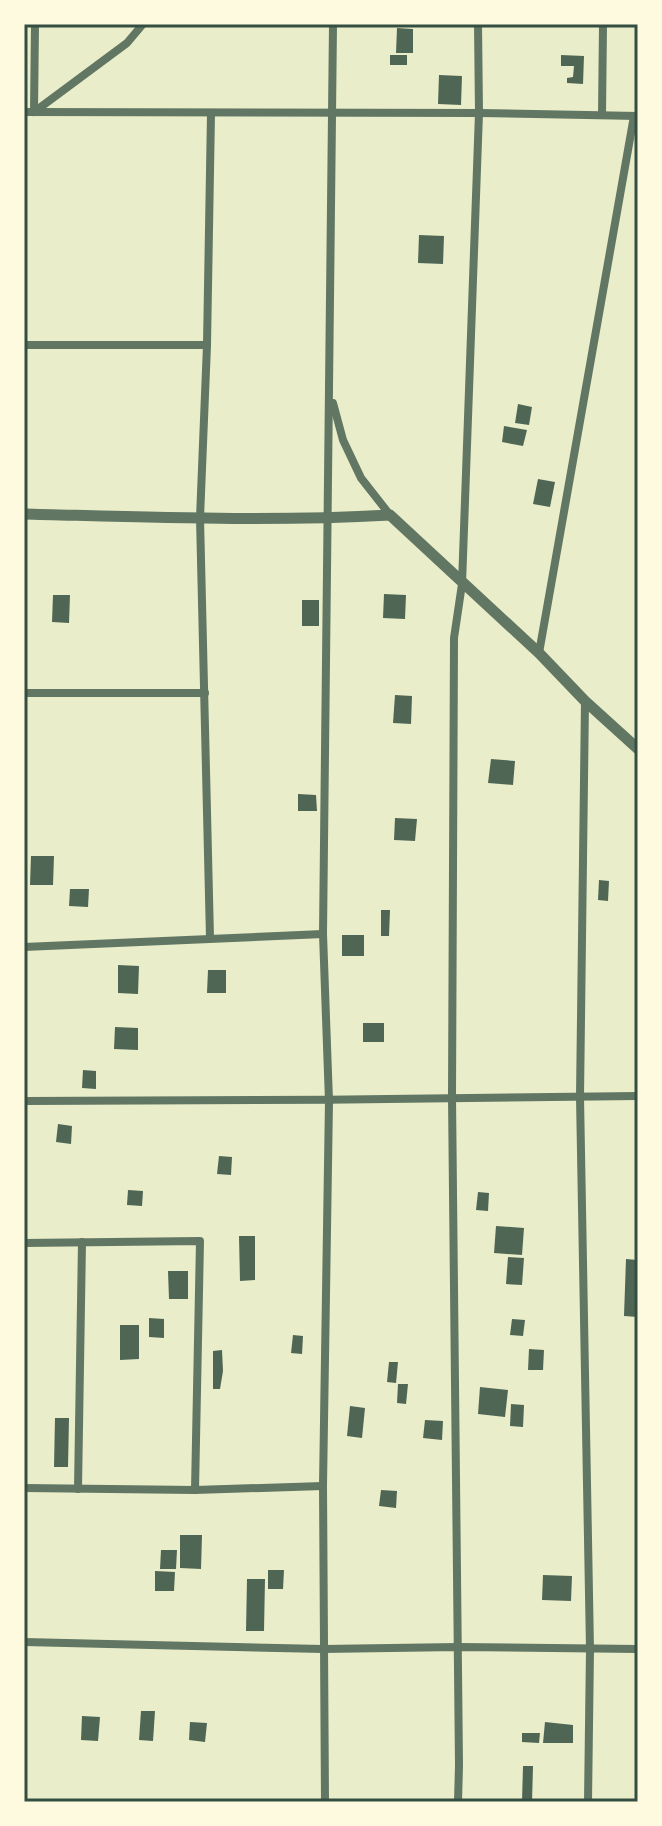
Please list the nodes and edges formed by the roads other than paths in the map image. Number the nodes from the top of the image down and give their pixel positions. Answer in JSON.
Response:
{"nodes":[{"id":1,"x":35,"y":24,"type":"edge"},
{"id":2,"x":143,"y":24,"type":"edge"},
{"id":3,"x":333,"y":24,"type":"edge"},
{"id":4,"x":478,"y":24,"type":"edge"},
{"id":5,"x":603,"y":24,"type":"edge"},
{"id":6,"x":29,"y":112,"type":"edge"},
{"id":7,"x":211,"y":113,"type":"junction"},
{"id":8,"x":333,"y":113,"type":"junction"},
{"id":9,"x":479,"y":113,"type":"junction"},
{"id":10,"x":602,"y":115,"type":"junction"},
{"id":11,"x":636,"y":116,"type":"edge"},
{"id":12,"x":24,"y":345,"type":"edge"},
{"id":13,"x":207,"y":345,"type":"junction"},
{"id":14,"x":330,"y":389,"type":"junction"},
{"id":15,"x":24,"y":514,"type":"edge"},
{"id":16,"x":390,"y":515,"type":"junction"},
{"id":17,"x":200,"y":518,"type":"junction"},
{"id":18,"x":328,"y":518,"type":"junction"},
{"id":19,"x":462,"y":584,"type":"junction"},
{"id":20,"x":539,"y":653,"type":"junction"},
{"id":21,"x":24,"y":693,"type":"edge"},
{"id":22,"x":205,"y":693,"type":"junction"},
{"id":23,"x":585,"y":701,"type":"junction"},
{"id":24,"x":637,"y":743,"type":"edge"},
{"id":25,"x":323,"y":934,"type":"junction"},
{"id":26,"x":210,"y":938,"type":"junction"},
{"id":27,"x":24,"y":947,"type":"edge"},
{"id":28,"x":638,"y":1096,"type":"edge"},
{"id":29,"x":452,"y":1097,"type":"junction"},
{"id":30,"x":580,"y":1097,"type":"junction"},
{"id":31,"x":24,"y":1101,"type":"edge"},
{"id":32,"x":329,"y":1101,"type":"junction"},
{"id":33,"x":82,"y":1242,"type":"junction"},
{"id":34,"x":24,"y":1243,"type":"edge"},
{"id":35,"x":323,"y":1486,"type":"junction"},
{"id":36,"x":24,"y":1488,"type":"edge"},
{"id":37,"x":78,"y":1489,"type":"junction"},
{"id":38,"x":195,"y":1490,"type":"junction"},
{"id":39,"x":24,"y":1642,"type":"edge"},
{"id":40,"x":458,"y":1647,"type":"junction"},
{"id":41,"x":323,"y":1649,"type":"junction"},
{"id":42,"x":590,"y":1649,"type":"junction"},
{"id":43,"x":638,"y":1649,"type":"edge"},
{"id":44,"x":325,"y":1802,"type":"edge"},
{"id":45,"x":458,"y":1802,"type":"edge"},
{"id":46,"x":588,"y":1802,"type":"edge"}],
"edges":[{"from":1,"to":6,"type":"street"},
{"from":2,"to":6,"type":"street"},
{"from":3,"to":8,"type":"street"},
{"from":4,"to":9,"type":"street"},
{"from":5,"to":10,"type":"street"},
{"from":6,"to":7,"type":"street"},
{"from":7,"to":8,"type":"street"},
{"from":7,"to":13,"type":"street"},
{"from":8,"to":9,"type":"street"},
{"from":8,"to":14,"type":"street"},
{"from":9,"to":10,"type":"street"},
{"from":9,"to":19,"type":"street"},
{"from":10,"to":11,"type":"street"},
{"from":11,"to":20,"type":"street"},
{"from":12,"to":13,"type":"street"},
{"from":13,"to":17,"type":"street"},
{"from":14,"to":16,"type":"street"},
{"from":14,"to":18,"type":"street"},
{"from":15,"to":17,"type":"street"},
{"from":16,"to":18,"type":"street"},
{"from":16,"to":19,"type":"street"},
{"from":17,"to":18,"type":"street"},
{"from":17,"to":22,"type":"street"},
{"from":18,"to":25,"type":"street"},
{"from":19,"to":20,"type":"street"},
{"from":19,"to":29,"type":"street"},
{"from":20,"to":23,"type":"street"},
{"from":21,"to":22,"type":"street"},
{"from":22,"to":26,"type":"street"},
{"from":23,"to":24,"type":"street"},
{"from":23,"to":30,"type":"street"},
{"from":25,"to":26,"type":"street"},
{"from":25,"to":32,"type":"street"},
{"from":26,"to":27,"type":"street"},
{"from":28,"to":30,"type":"street"},
{"from":29,"to":30,"type":"street"},
{"from":29,"to":32,"type":"street"},
{"from":29,"to":40,"type":"street"},
{"from":30,"to":42,"type":"street"},
{"from":31,"to":32,"type":"street"},
{"from":32,"to":35,"type":"street"},
{"from":33,"to":34,"type":"street"},
{"from":33,"to":37,"type":"street"},
{"from":33,"to":38,"type":"street"},
{"from":35,"to":38,"type":"street"},
{"from":35,"to":41,"type":"street"},
{"from":36,"to":37,"type":"street"},
{"from":37,"to":38,"type":"street"},
{"from":39,"to":41,"type":"street"},
{"from":40,"to":41,"type":"street"},
{"from":40,"to":42,"type":"street"},
{"from":40,"to":45,"type":"street"},
{"from":41,"to":44,"type":"street"},
{"from":42,"to":43,"type":"street"},
{"from":42,"to":46,"type":"street"}]}
